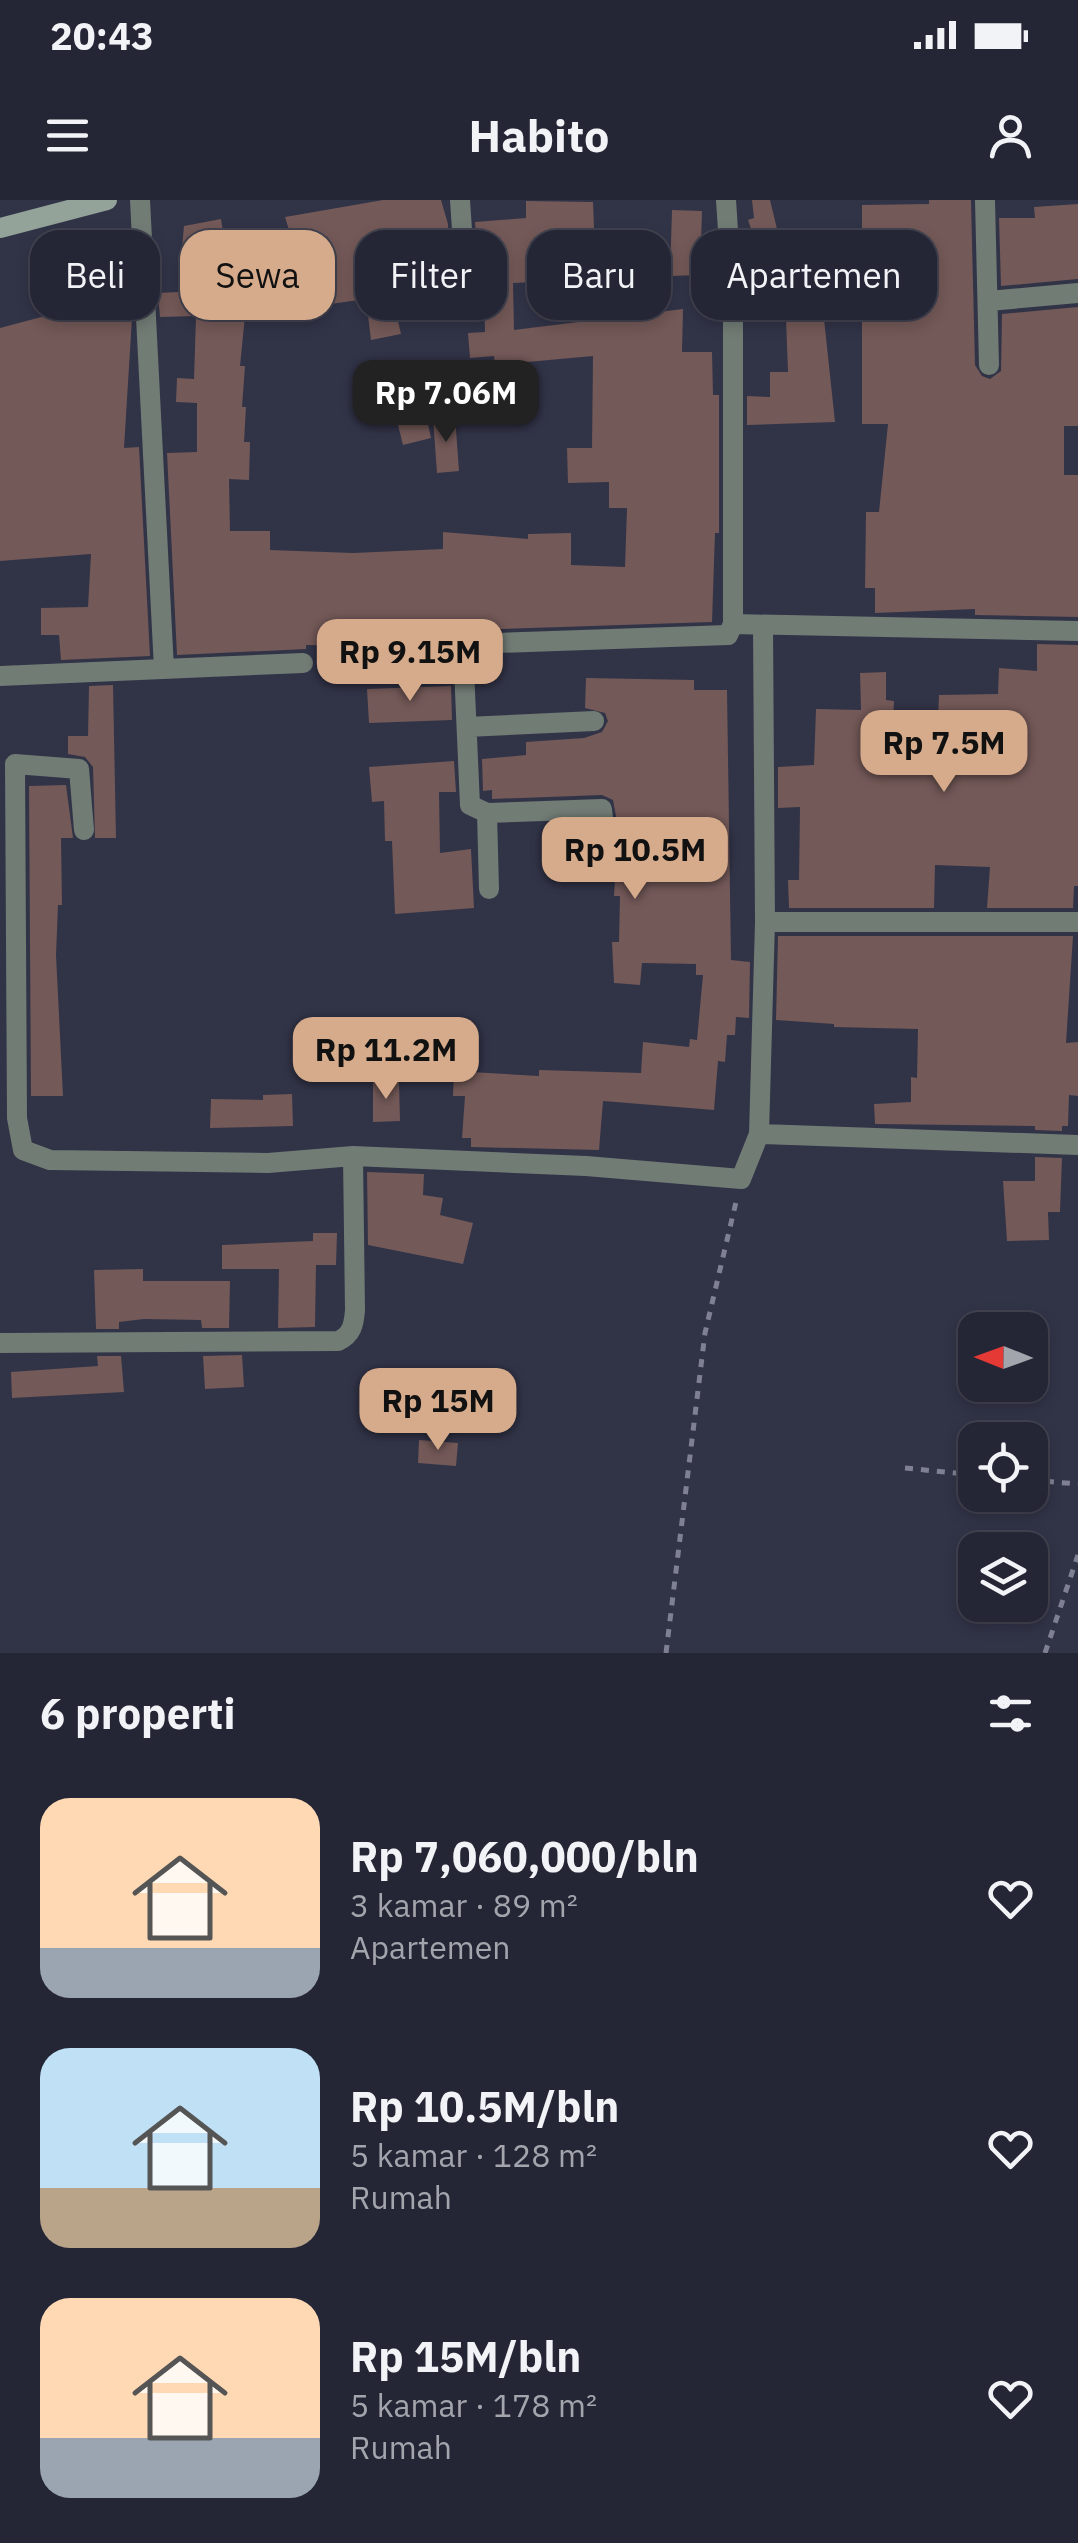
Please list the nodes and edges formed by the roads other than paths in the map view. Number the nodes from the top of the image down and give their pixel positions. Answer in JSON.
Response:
{"nodes":[{"id":1,"x":140,"y":200,"type":"edge"},
{"id":2,"x":460,"y":200,"type":"edge"},
{"id":3,"x":726,"y":200,"type":"edge"},
{"id":4,"x":985,"y":200,"type":"edge"},
{"id":5,"x":98,"y":201,"type":"edge"},
{"id":6,"x":0,"y":228,"type":"edge"},
{"id":7,"x":462,"y":230,"type":"edge"},
{"id":8,"x":728,"y":230,"type":"edge"},
{"id":9,"x":1078,"y":293,"type":"edge"},
{"id":10,"x":989,"y":301,"type":"junction"},
{"id":11,"x":733,"y":320,"type":"edge"},
{"id":12,"x":989,"y":365,"type":"dead end"},
{"id":13,"x":733,"y":624,"type":"junction"},
{"id":14,"x":764,"y":625,"type":"junction"},
{"id":15,"x":1078,"y":631,"type":"edge"},
{"id":16,"x":463,"y":646,"type":"junction"},
{"id":17,"x":382,"y":647,"type":"dead end"},
{"id":18,"x":303,"y":663,"type":"dead end"},
{"id":19,"x":164,"y":669,"type":"junction"},
{"id":20,"x":0,"y":676,"type":"edge"},
{"id":21,"x":594,"y":721,"type":"dead end"},
{"id":22,"x":467,"y":727,"type":"junction"},
{"id":23,"x":487,"y":813,"type":"junction"},
{"id":24,"x":604,"y":828,"type":"dead end"},
{"id":25,"x":84,"y":830,"type":"dead end"},
{"id":26,"x":489,"y":889,"type":"dead end"},
{"id":27,"x":765,"y":922,"type":"junction"},
{"id":28,"x":1078,"y":922,"type":"edge"},
{"id":29,"x":759,"y":1134,"type":"junction"},
{"id":30,"x":1078,"y":1145,"type":"edge"},
{"id":31,"x":354,"y":1156,"type":"junction"},
{"id":32,"x":0,"y":1343,"type":"edge"}],
"edges":[{"from":1,"to":19,"type":"street"},
{"from":2,"to":7,"type":"street"},
{"from":3,"to":8,"type":"street"},
{"from":4,"to":10,"type":"street"},
{"from":5,"to":6,"type":"street"},
{"from":9,"to":10,"type":"street"},
{"from":10,"to":12,"type":"street"},
{"from":11,"to":13,"type":"street"},
{"from":13,"to":14,"type":"street"},
{"from":13,"to":16,"type":"street"},
{"from":14,"to":15,"type":"street"},
{"from":14,"to":27,"type":"street"},
{"from":16,"to":17,"type":"street"},
{"from":16,"to":22,"type":"street"},
{"from":18,"to":19,"type":"street"},
{"from":19,"to":20,"type":"street"},
{"from":21,"to":22,"type":"street"},
{"from":22,"to":23,"type":"street"},
{"from":23,"to":24,"type":"street"},
{"from":23,"to":26,"type":"street"},
{"from":25,"to":31,"type":"street"},
{"from":27,"to":28,"type":"street"},
{"from":27,"to":29,"type":"street"},
{"from":29,"to":30,"type":"street"},
{"from":29,"to":31,"type":"street"},
{"from":31,"to":32,"type":"street"}]}
